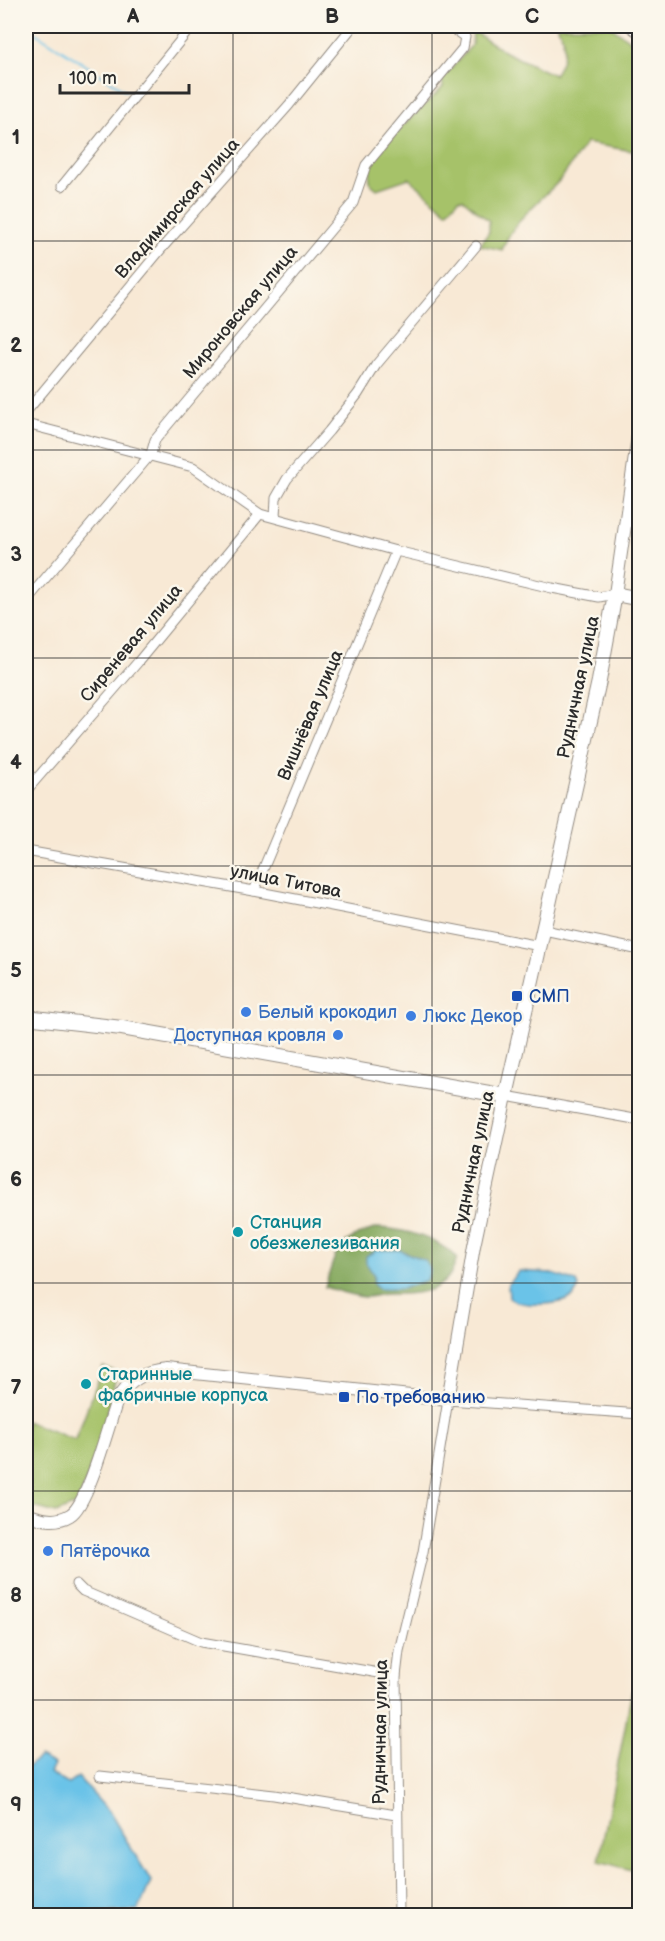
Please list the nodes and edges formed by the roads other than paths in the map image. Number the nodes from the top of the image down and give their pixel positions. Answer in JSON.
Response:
{"nodes":[{"id":1,"x":192,"y":26,"type":"edge"},
{"id":2,"x":353,"y":26,"type":"edge"},
{"id":3,"x":448,"y":26,"type":"edge"},
{"id":4,"x":629,"y":26,"type":"edge"},
{"id":5,"x":639,"y":34,"type":"edge"},
{"id":6,"x":62,"y":186,"type":"dead end"},
{"id":7,"x":476,"y":246,"type":"dead end"},
{"id":8,"x":26,"y":412,"type":"edge"},
{"id":9,"x":639,"y":422,"type":"edge"},
{"id":10,"x":26,"y":424,"type":"edge"},
{"id":11,"x":151,"y":454,"type":"junction"},
{"id":12,"x":260,"y":514,"type":"junction"},
{"id":13,"x":275,"y":517,"type":"junction"},
{"id":14,"x":396,"y":551,"type":"junction"},
{"id":15,"x":615,"y":594,"type":"junction"},
{"id":16,"x":639,"y":599,"type":"edge"},
{"id":17,"x":26,"y":601,"type":"edge"},
{"id":18,"x":26,"y":791,"type":"edge"},
{"id":19,"x":26,"y":851,"type":"edge"},
{"id":20,"x":254,"y":891,"type":"junction"},
{"id":21,"x":544,"y":930,"type":"junction"},
{"id":22,"x":540,"y":946,"type":"junction"},
{"id":23,"x":639,"y":950,"type":"edge"},
{"id":24,"x":26,"y":1017,"type":"edge"},
{"id":25,"x":506,"y":1096,"type":"junction"},
{"id":26,"x":639,"y":1120,"type":"edge"},
{"id":27,"x":448,"y":1400,"type":"junction"},
{"id":28,"x":639,"y":1414,"type":"edge"},
{"id":29,"x":26,"y":1514,"type":"edge"},
{"id":30,"x":76,"y":1584,"type":"dead end"},
{"id":31,"x":396,"y":1676,"type":"junction"},
{"id":32,"x":100,"y":1776,"type":"dead end"},
{"id":33,"x":396,"y":1815,"type":"junction"},
{"id":34,"x":399,"y":1916,"type":"edge"}],
"edges":[{"from":1,"to":6,"type":"street"},
{"from":2,"to":8,"type":"street","name":"Владимирская улица"},
{"from":3,"to":11,"type":"street","name":"Мироновская улица"},
{"from":4,"to":5,"type":"street"},
{"from":7,"to":13,"type":"street"},
{"from":9,"to":15,"type":"street","name":"Рудничная улица"},
{"from":10,"to":11,"type":"street"},
{"from":11,"to":12,"type":"street"},
{"from":11,"to":17,"type":"street","name":"Мироновская улица"},
{"from":12,"to":13,"type":"street"},
{"from":12,"to":18,"type":"street","name":"Сиреневая улица"},
{"from":13,"to":14,"type":"street"},
{"from":14,"to":15,"type":"street"},
{"from":14,"to":20,"type":"street","name":"Вишнёвая улица"},
{"from":15,"to":16,"type":"main road"},
{"from":15,"to":21,"type":"main road","name":"Рудничная улица"},
{"from":19,"to":20,"type":"street","name":"улица Титова"},
{"from":20,"to":22,"type":"street","name":"улица Титова"},
{"from":21,"to":22,"type":"main road","name":"Рудничная улица"},
{"from":21,"to":23,"type":"street"},
{"from":22,"to":25,"type":"main road","name":"Рудничная улица"},
{"from":24,"to":25,"type":"main road"},
{"from":25,"to":26,"type":"street"},
{"from":25,"to":27,"type":"street","name":"Рудничная улица"},
{"from":27,"to":28,"type":"street"},
{"from":27,"to":29,"type":"street"},
{"from":27,"to":31,"type":"street","name":"Рудничная улица"},
{"from":30,"to":31,"type":"street"},
{"from":31,"to":33,"type":"street","name":"Рудничная улица"},
{"from":32,"to":33,"type":"street"},
{"from":33,"to":34,"type":"street","name":"Рудничная улица"}]}
